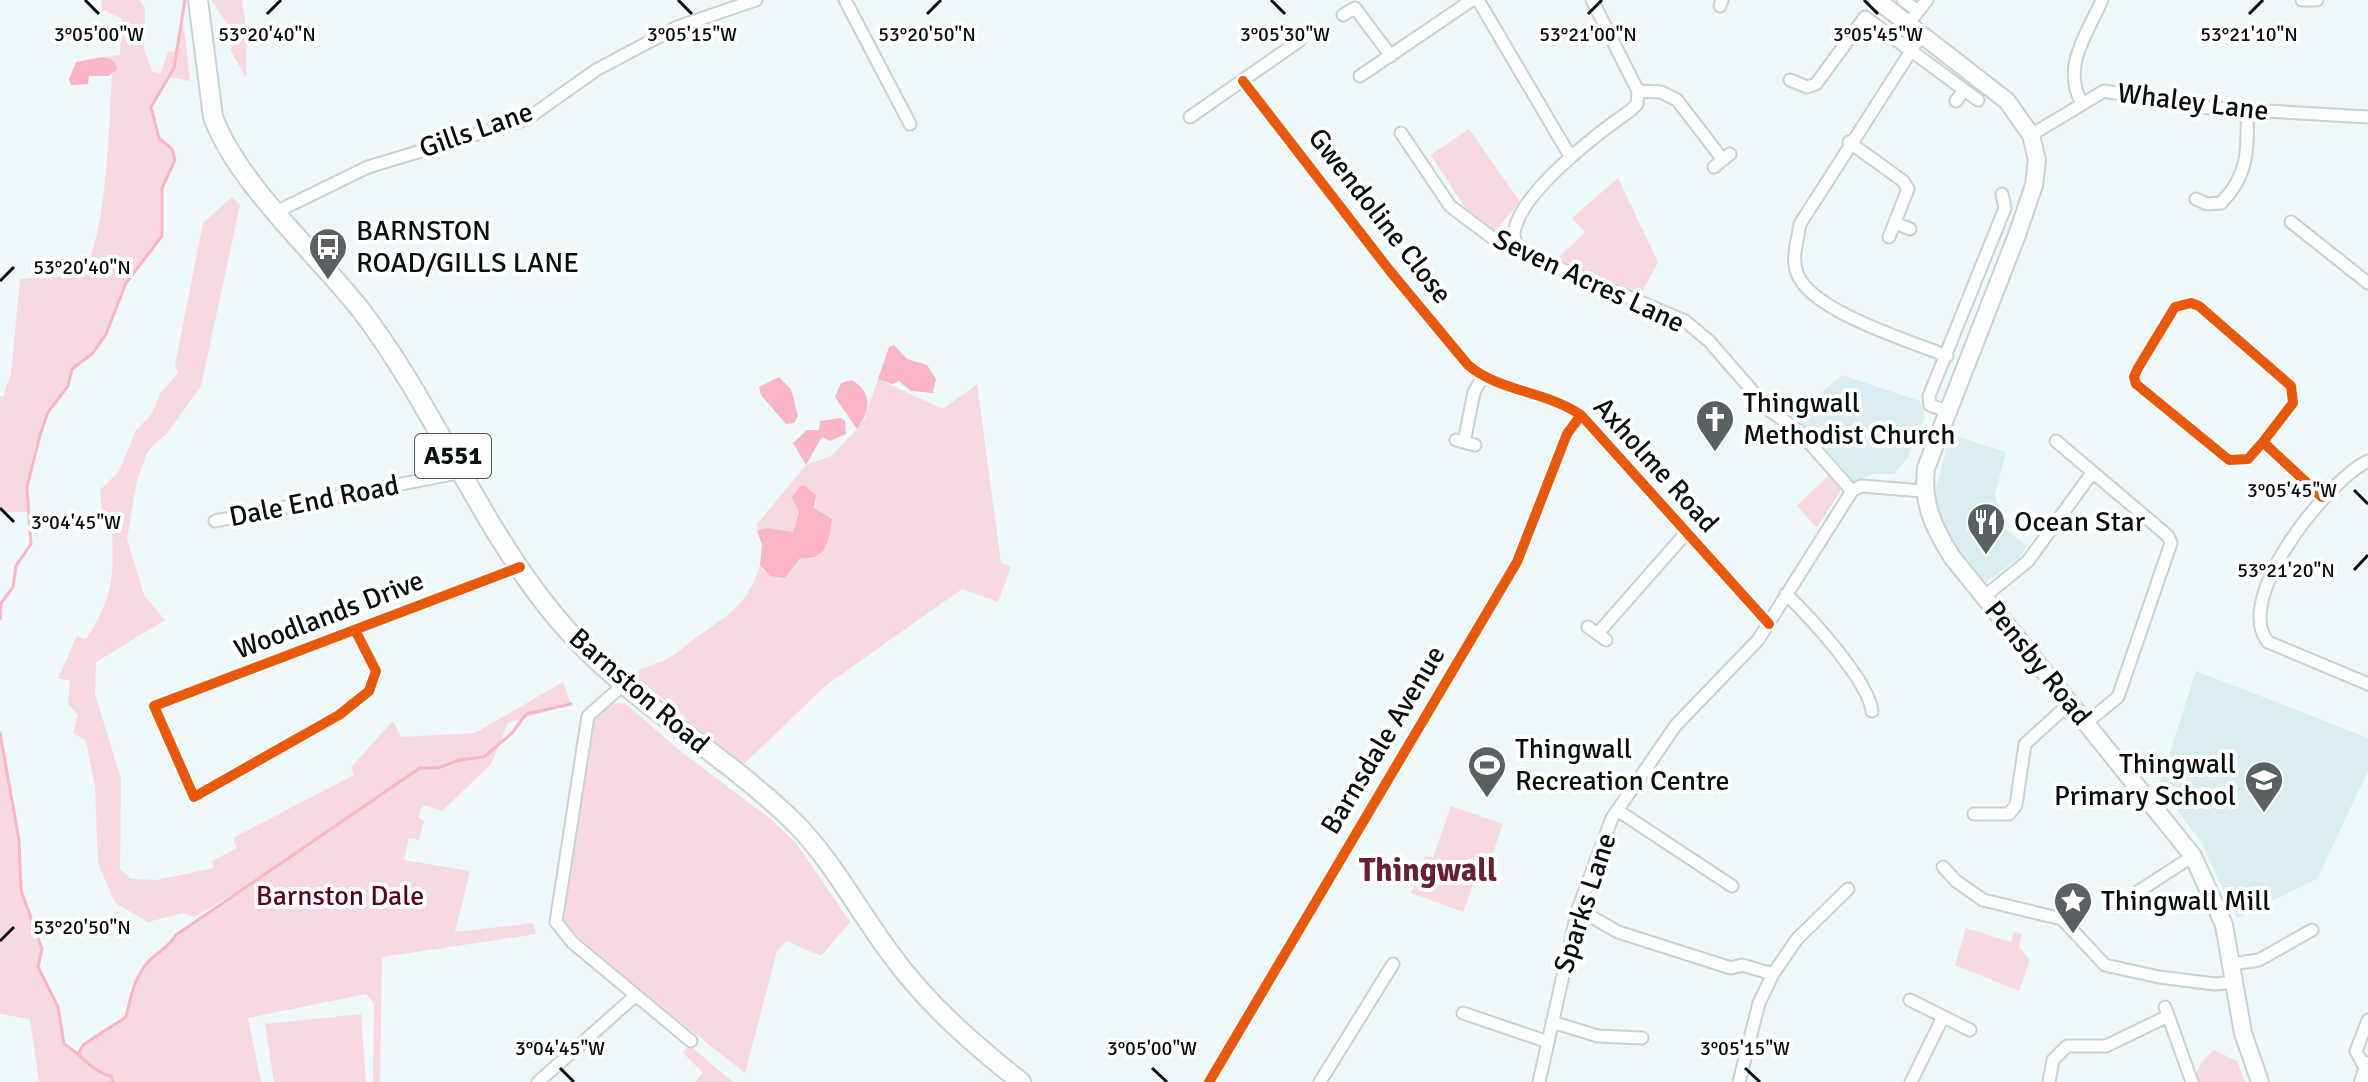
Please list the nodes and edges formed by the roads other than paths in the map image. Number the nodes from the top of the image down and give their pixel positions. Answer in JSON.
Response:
{"nodes":[{"id":1,"x":198,"y":0,"type":"edge"},
{"id":2,"x":756,"y":0,"type":"edge"},
{"id":3,"x":845,"y":0,"type":"edge"},
{"id":4,"x":1450,"y":0,"type":"edge"},
{"id":5,"x":1475,"y":0,"type":"edge"},
{"id":6,"x":1592,"y":0,"type":"edge"},
{"id":7,"x":1877,"y":0,"type":"edge"},
{"id":8,"x":1903,"y":0,"type":"edge"},
{"id":9,"x":1927,"y":0,"type":"edge"},
{"id":10,"x":2102,"y":0,"type":"edge"},
{"id":11,"x":2302,"y":0,"type":"edge"},
{"id":12,"x":2317,"y":0,"type":"edge"},
{"id":13,"x":1458,"y":11,"type":"junction"},
{"id":14,"x":1343,"y":15,"type":"dead end"},
{"id":15,"x":1916,"y":23,"type":"junction"},
{"id":16,"x":1299,"y":41,"type":"dead end"},
{"id":17,"x":1910,"y":49,"type":"junction"},
{"id":18,"x":1391,"y":56,"type":"junction"},
{"id":19,"x":1360,"y":76,"type":"dead end"},
{"id":20,"x":1790,"y":80,"type":"dead end"},
{"id":21,"x":1243,"y":81,"type":"junction"},
{"id":22,"x":1964,"y":90,"type":"junction"},
{"id":23,"x":1638,"y":91,"type":"junction"},
{"id":24,"x":1978,"y":100,"type":"dead end"},
{"id":25,"x":1956,"y":101,"type":"dead end"},
{"id":26,"x":2082,"y":103,"type":"junction"},
{"id":27,"x":2247,"y":110,"type":"junction"},
{"id":28,"x":1190,"y":117,"type":"dead end"},
{"id":29,"x":2368,"y":117,"type":"edge"},
{"id":30,"x":910,"y":124,"type":"dead end"},
{"id":31,"x":1401,"y":133,"type":"dead end"},
{"id":32,"x":2031,"y":135,"type":"junction"},
{"id":33,"x":1849,"y":142,"type":"junction"},
{"id":34,"x":1570,"y":156,"type":"junction"},
{"id":35,"x":1722,"y":160,"type":"dead end"},
{"id":36,"x":1918,"y":177,"type":"dead end"},
{"id":37,"x":1906,"y":185,"type":"junction"},
{"id":38,"x":2002,"y":194,"type":"dead end"},
{"id":39,"x":2196,"y":199,"type":"dead end"},
{"id":40,"x":278,"y":211,"type":"junction"},
{"id":41,"x":2291,"y":222,"type":"dead end"},
{"id":42,"x":1895,"y":223,"type":"junction"},
{"id":43,"x":1910,"y":229,"type":"dead end"},
{"id":44,"x":1889,"y":237,"type":"dead end"},
{"id":45,"x":1518,"y":252,"type":"junction"},
{"id":46,"x":2368,"y":283,"type":"edge"},
{"id":47,"x":1947,"y":356,"type":"junction"},
{"id":48,"x":1483,"y":377,"type":"junction"},
{"id":49,"x":1946,"y":411,"type":"junction"},
{"id":50,"x":1581,"y":415,"type":"junction"},
{"id":51,"x":2056,"y":441,"type":"dead end"},
{"id":52,"x":1465,"y":442,"type":"dead end"},
{"id":53,"x":2263,"y":442,"type":"junction"},
{"id":54,"x":2368,"y":461,"type":"edge"},
{"id":55,"x":462,"y":472,"type":"junction"},
{"id":56,"x":2092,"y":473,"type":"junction"},
{"id":57,"x":1852,"y":491,"type":"junction"},
{"id":58,"x":1923,"y":491,"type":"junction"},
{"id":59,"x":2322,"y":497,"type":"junction"},
{"id":60,"x":215,"y":521,"type":"dead end"},
{"id":61,"x":1686,"y":533,"type":"junction"},
{"id":62,"x":520,"y":567,"type":"junction"},
{"id":63,"x":1786,"y":594,"type":"junction"},
{"id":64,"x":1985,"y":596,"type":"junction"},
{"id":65,"x":1769,"y":624,"type":"junction"},
{"id":66,"x":355,"y":630,"type":"junction"},
{"id":67,"x":1598,"y":633,"type":"dead end"},
{"id":68,"x":2368,"y":684,"type":"edge"},
{"id":69,"x":623,"y":685,"type":"junction"},
{"id":70,"x":2070,"y":703,"type":"junction"},
{"id":71,"x":1872,"y":711,"type":"dead end"},
{"id":72,"x":2086,"y":723,"type":"junction"},
{"id":73,"x":1617,"y":810,"type":"junction"},
{"id":74,"x":1974,"y":814,"type":"dead end"},
{"id":75,"x":2193,"y":856,"type":"junction"},
{"id":76,"x":1943,"y":867,"type":"dead end"},
{"id":77,"x":1732,"y":886,"type":"dead end"},
{"id":78,"x":1848,"y":889,"type":"dead end"},
{"id":79,"x":2139,"y":891,"type":"dead end"},
{"id":80,"x":1578,"y":909,"type":"junction"},
{"id":81,"x":2312,"y":930,"type":"dead end"},
{"id":82,"x":1393,"y":964,"type":"dead end"},
{"id":83,"x":2232,"y":964,"type":"junction"},
{"id":84,"x":1773,"y":974,"type":"junction"},
{"id":85,"x":2233,"y":982,"type":"junction"},
{"id":86,"x":635,"y":996,"type":"junction"},
{"id":87,"x":1910,"y":1000,"type":"dead end"},
{"id":88,"x":1463,"y":1013,"type":"dead end"},
{"id":89,"x":1943,"y":1017,"type":"junction"},
{"id":90,"x":2368,"y":1020,"type":"edge"},
{"id":91,"x":1552,"y":1022,"type":"junction"},
{"id":92,"x":1970,"y":1030,"type":"dead end"},
{"id":93,"x":1642,"y":1038,"type":"dead end"},
{"id":94,"x":691,"y":1041,"type":"dead end"},
{"id":95,"x":1548,"y":1042,"type":"junction"},
{"id":96,"x":2365,"y":1072,"type":"edge"},
{"id":97,"x":538,"y":1082,"type":"edge"},
{"id":98,"x":1021,"y":1082,"type":"edge"},
{"id":99,"x":1209,"y":1082,"type":"edge"},
{"id":100,"x":1320,"y":1082,"type":"edge"},
{"id":101,"x":1539,"y":1082,"type":"edge"},
{"id":102,"x":1739,"y":1082,"type":"edge"},
{"id":103,"x":1911,"y":1082,"type":"edge"},
{"id":104,"x":2049,"y":1082,"type":"edge"},
{"id":105,"x":2192,"y":1082,"type":"edge"},
{"id":106,"x":2260,"y":1082,"type":"edge"}],
"edges":[{"from":1,"to":40,"type":"main road","name":"Barnston Road","number":"A551"},
{"from":2,"to":40,"type":"street","name":"Gills Lane"},
{"from":3,"to":30,"type":"street"},
{"from":4,"to":13,"type":"street"},
{"from":5,"to":13,"type":"street"},
{"from":5,"to":34,"type":"street"},
{"from":6,"to":23,"type":"street"},
{"from":7,"to":15,"type":"main road"},
{"from":8,"to":15,"type":"street"},
{"from":9,"to":15,"type":"street"},
{"from":10,"to":26,"type":"street"},
{"from":11,"to":12,"type":"street"},
{"from":13,"to":18,"type":"street"},
{"from":14,"to":18,"type":"street"},
{"from":15,"to":17,"type":"street"},
{"from":15,"to":32,"type":"main road"},
{"from":16,"to":21,"type":"street"},
{"from":17,"to":20,"type":"street"},
{"from":17,"to":22,"type":"street"},
{"from":17,"to":33,"type":"street"},
{"from":18,"to":19,"type":"street"},
{"from":21,"to":28,"type":"street"},
{"from":21,"to":48,"type":"street","name":"Gwendoline Close"},
{"from":22,"to":24,"type":"street"},
{"from":22,"to":25,"type":"street"},
{"from":23,"to":34,"type":"street"},
{"from":23,"to":35,"type":"street"},
{"from":26,"to":27,"type":"street","name":"Whaley Lane"},
{"from":26,"to":32,"type":"street","name":"Whaley Lane"},
{"from":27,"to":29,"type":"street","name":"Whaley Lane"},
{"from":27,"to":39,"type":"street"},
{"from":31,"to":45,"type":"street","name":"Seven Acres Lane"},
{"from":32,"to":49,"type":"main road"},
{"from":33,"to":37,"type":"street"},
{"from":33,"to":47,"type":"street"},
{"from":34,"to":45,"type":"street"},
{"from":36,"to":37,"type":"street"},
{"from":37,"to":42,"type":"street"},
{"from":38,"to":47,"type":"street"},
{"from":40,"to":55,"type":"main road","name":"Barnston Road","number":"A551"},
{"from":41,"to":46,"type":"street"},
{"from":42,"to":43,"type":"street"},
{"from":42,"to":44,"type":"street"},
{"from":45,"to":57,"type":"street","name":"Seven Acres Lane"},
{"from":47,"to":49,"type":"street"},
{"from":48,"to":50,"type":"street","name":"Axholme Road"},
{"from":48,"to":52,"type":"street"},
{"from":49,"to":58,"type":"main road"},
{"from":50,"to":61,"type":"street","name":"Axholme Road"},
{"from":50,"to":99,"type":"street","name":"Barnsdale Avenue"},
{"from":51,"to":56,"type":"street"},
{"from":53,"to":53,"type":"street"},
{"from":53,"to":59,"type":"street"},
{"from":54,"to":59,"type":"street"},
{"from":55,"to":60,"type":"street","name":"Dale End Road"},
{"from":55,"to":62,"type":"main road","name":"Barnston Road","number":"A551"},
{"from":56,"to":64,"type":"street"},
{"from":56,"to":72,"type":"street"},
{"from":57,"to":58,"type":"street"},
{"from":57,"to":63,"type":"street","name":"Sparks Lane"},
{"from":58,"to":64,"type":"main road","name":"Pensby Road"},
{"from":59,"to":68,"type":"street"},
{"from":61,"to":65,"type":"street","name":"Axholme Road"},
{"from":61,"to":67,"type":"street"},
{"from":62,"to":66,"type":"street","name":"Woodlands Drive"},
{"from":62,"to":69,"type":"main road","name":"Barnston Road","number":"A551"},
{"from":63,"to":65,"type":"street","name":"Sparks Lane"},
{"from":63,"to":71,"type":"street"},
{"from":64,"to":70,"type":"main road","name":"Pensby Road"},
{"from":65,"to":73,"type":"street","name":"Sparks Lane"},
{"from":66,"to":66,"type":"street","name":"Woodlands Drive"},
{"from":69,"to":86,"type":"street"},
{"from":69,"to":98,"type":"main road","name":"Barnston Road","number":"A551"},
{"from":70,"to":72,"type":"main road","name":"Pensby Road"},
{"from":70,"to":74,"type":"street"},
{"from":72,"to":75,"type":"main road","name":"Pensby Road"},
{"from":73,"to":77,"type":"street"},
{"from":73,"to":80,"type":"street","name":"Sparks Lane"},
{"from":75,"to":79,"type":"street"},
{"from":75,"to":83,"type":"main road","name":"Pensby Road"},
{"from":76,"to":85,"type":"street"},
{"from":78,"to":84,"type":"street"},
{"from":80,"to":84,"type":"street"},
{"from":80,"to":91,"type":"street","name":"Sparks Lane"},
{"from":81,"to":83,"type":"street"},
{"from":82,"to":100,"type":"street"},
{"from":83,"to":85,"type":"main road","name":"Pensby Road"},
{"from":84,"to":102,"type":"street"},
{"from":85,"to":106,"type":"main road","name":"Pensby Road"},
{"from":86,"to":94,"type":"street"},
{"from":86,"to":97,"type":"street"},
{"from":87,"to":89,"type":"street"},
{"from":88,"to":95,"type":"street"},
{"from":89,"to":92,"type":"street"},
{"from":89,"to":103,"type":"street"},
{"from":90,"to":96,"type":"street"},
{"from":91,"to":93,"type":"street"},
{"from":91,"to":95,"type":"street","name":"Sparks Lane"},
{"from":95,"to":101,"type":"street","name":"Sparks Lane"},
{"from":104,"to":105,"type":"street"}]}
